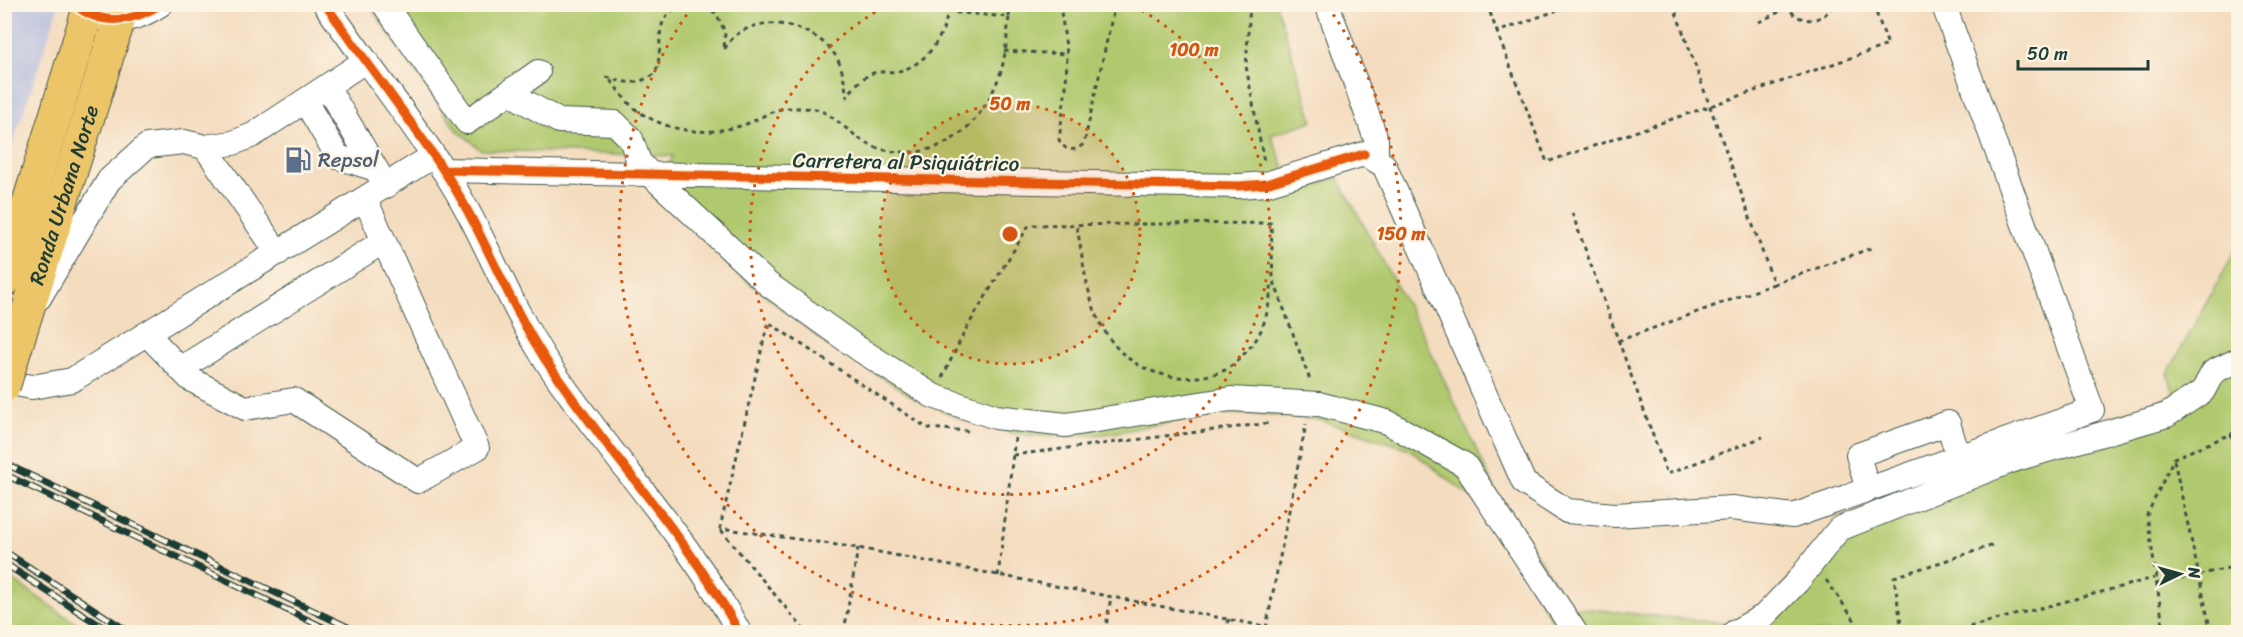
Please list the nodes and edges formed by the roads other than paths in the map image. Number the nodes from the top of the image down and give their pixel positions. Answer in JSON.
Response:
{"nodes":[{"id":1,"x":161,"y":4,"type":"edge"},
{"id":2,"x":325,"y":4,"type":"edge"},
{"id":3,"x":384,"y":4,"type":"edge"},
{"id":4,"x":1328,"y":4,"type":"edge"},
{"id":5,"x":1944,"y":6,"type":"dead end"},
{"id":6,"x":84,"y":8,"type":"edge"},
{"id":7,"x":121,"y":13,"type":"edge"},
{"id":8,"x":365,"y":61,"type":"junction"},
{"id":9,"x":538,"y":72,"type":"dead end"},
{"id":10,"x":327,"y":87,"type":"junction"},
{"id":11,"x":513,"y":89,"type":"junction"},
{"id":12,"x":305,"y":101,"type":"junction"},
{"id":13,"x":205,"y":147,"type":"junction"},
{"id":14,"x":1370,"y":157,"type":"junction"},
{"id":15,"x":438,"y":163,"type":"junction"},
{"id":16,"x":652,"y":176,"type":"junction"},
{"id":17,"x":381,"y":177,"type":"junction"},
{"id":18,"x":364,"y":199,"type":"junction"},
{"id":19,"x":384,"y":241,"type":"junction"},
{"id":20,"x":278,"y":254,"type":"junction"},
{"id":21,"x":4,"y":281,"type":"edge"},
{"id":22,"x":21,"y":331,"type":"junction"},
{"id":23,"x":147,"y":334,"type":"junction"},
{"id":24,"x":2238,"y":360,"type":"edge"},
{"id":25,"x":180,"y":369,"type":"junction"},
{"id":26,"x":4,"y":384,"type":"edge"},
{"id":27,"x":1959,"y":459,"type":"junction"},
{"id":28,"x":1868,"y":490,"type":"junction"},
{"id":29,"x":739,"y":633,"type":"edge"},
{"id":30,"x":1575,"y":633,"type":"edge"},
{"id":31,"x":1735,"y":633,"type":"edge"}],
"edges":[{"from":1,"to":7,"type":"street"},
{"from":2,"to":8,"type":"street"},
{"from":3,"to":11,"type":"street"},
{"from":4,"to":14,"type":"street"},
{"from":5,"to":27,"type":"street"},
{"from":6,"to":7,"type":"street"},
{"from":6,"to":21,"type":"main road","name":"Ronda Urbana Norte"},
{"from":7,"to":22,"type":"main road","name":"Ronda Urbana Norte"},
{"from":8,"to":10,"type":"street"},
{"from":8,"to":15,"type":"street"},
{"from":9,"to":11,"type":"street"},
{"from":10,"to":12,"type":"street"},
{"from":10,"to":17,"type":"street"},
{"from":11,"to":16,"type":"street"},
{"from":12,"to":13,"type":"street"},
{"from":12,"to":17,"type":"street"},
{"from":13,"to":20,"type":"street"},
{"from":13,"to":22,"type":"street"},
{"from":14,"to":16,"type":"street","name":"Carretera al Psiquiátrico"},
{"from":14,"to":28,"type":"street"},
{"from":15,"to":16,"type":"street","name":"Carretera al Psiquiátrico"},
{"from":15,"to":17,"type":"street"},
{"from":15,"to":29,"type":"street"},
{"from":16,"to":30,"type":"street"},
{"from":17,"to":18,"type":"street"},
{"from":18,"to":19,"type":"street"},
{"from":18,"to":20,"type":"street"},
{"from":19,"to":25,"type":"street"},
{"from":19,"to":25,"type":"street"},
{"from":20,"to":23,"type":"street"},
{"from":22,"to":26,"type":"main road","name":"Ronda Urbana Norte","bridge":true},
{"from":23,"to":25,"type":"street"},
{"from":23,"to":26,"type":"street"},
{"from":24,"to":31,"type":"street"},
{"from":27,"to":28,"type":"street"},
{"from":27,"to":28,"type":"street"}]}
